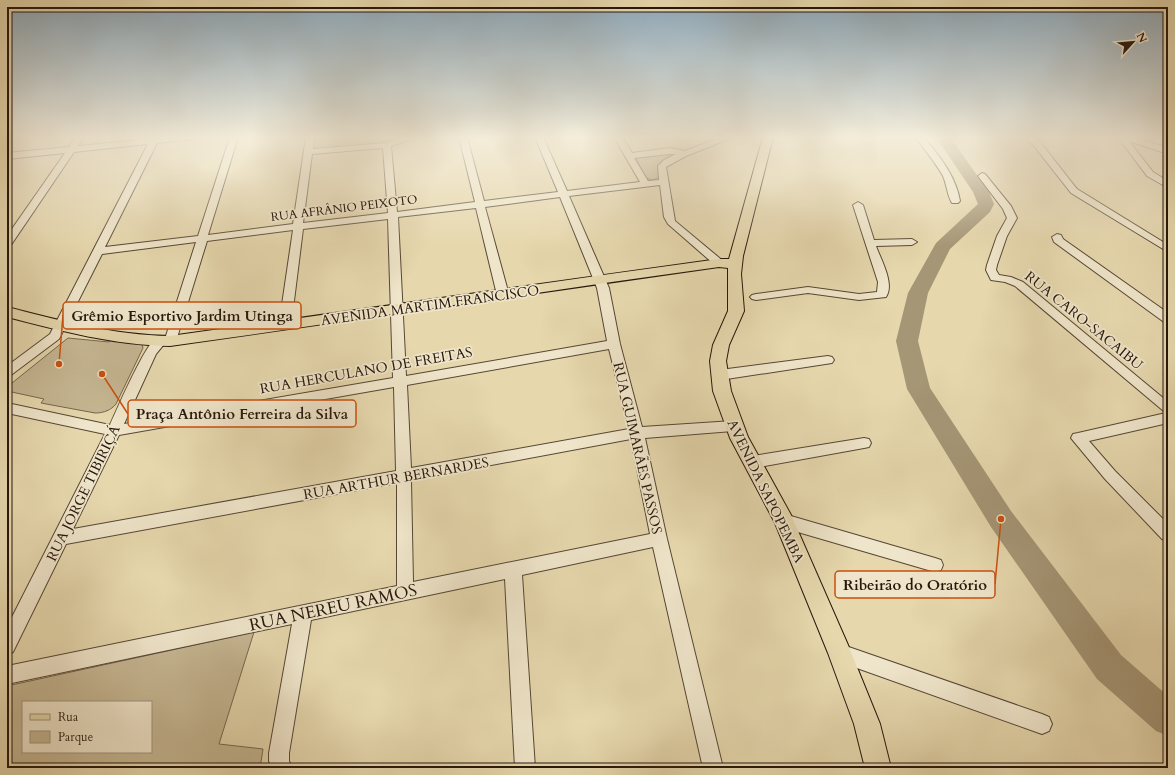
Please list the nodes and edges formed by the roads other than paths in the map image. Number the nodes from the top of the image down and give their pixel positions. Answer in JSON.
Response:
{"nodes":[{"id":1,"x":55,"y":173,"type":"edge"},
{"id":2,"x":138,"y":173,"type":"edge"},
{"id":3,"x":223,"y":173,"type":"edge"},
{"id":4,"x":305,"y":173,"type":"edge"},
{"id":5,"x":389,"y":173,"type":"edge"},
{"id":6,"x":472,"y":173,"type":"edge"},
{"id":7,"x":555,"y":173,"type":"edge"},
{"id":8,"x":639,"y":173,"type":"edge"},
{"id":9,"x":664,"y":173,"type":"edge"},
{"id":10,"x":756,"y":173,"type":"edge"},
{"id":11,"x":944,"y":173,"type":"edge"},
{"id":12,"x":1060,"y":173,"type":"edge"},
{"id":13,"x":1149,"y":173,"type":"edge"},
{"id":14,"x":982,"y":176,"type":"dead end"},
{"id":15,"x":664,"y":182,"type":"junction"},
{"id":16,"x":646,"y":185,"type":"junction"},
{"id":17,"x":1168,"y":185,"type":"edge"},
{"id":18,"x":564,"y":195,"type":"junction"},
{"id":19,"x":955,"y":201,"type":"dead end"},
{"id":20,"x":479,"y":205,"type":"junction"},
{"id":21,"x":858,"y":205,"type":"dead end"},
{"id":22,"x":393,"y":216,"type":"junction"},
{"id":23,"x":299,"y":227,"type":"junction"},
{"id":24,"x":1057,"y":237,"type":"dead end"},
{"id":25,"x":202,"y":239,"type":"junction"},
{"id":26,"x":912,"y":242,"type":"dead end"},
{"id":27,"x":7,"y":243,"type":"edge"},
{"id":28,"x":870,"y":244,"type":"junction"},
{"id":29,"x":1168,"y":249,"type":"edge"},
{"id":30,"x":98,"y":251,"type":"junction"},
{"id":31,"x":727,"y":264,"type":"junction"},
{"id":32,"x":601,"y":281,"type":"junction"},
{"id":33,"x":503,"y":295,"type":"junction"},
{"id":34,"x":756,"y":297,"type":"dead end"},
{"id":35,"x":397,"y":310,"type":"junction"},
{"id":36,"x":7,"y":312,"type":"edge"},
{"id":37,"x":1168,"y":319,"type":"edge"},
{"id":38,"x":285,"y":325,"type":"junction"},
{"id":39,"x":60,"y":326,"type":"junction"},
{"id":40,"x":165,"y":341,"type":"junction"},
{"id":41,"x":614,"y":344,"type":"junction"},
{"id":42,"x":828,"y":360,"type":"dead end"},
{"id":43,"x":7,"y":372,"type":"edge"},
{"id":44,"x":720,"y":374,"type":"junction"},
{"id":45,"x":400,"y":380,"type":"junction"},
{"id":46,"x":7,"y":408,"type":"edge"},
{"id":47,"x":1168,"y":409,"type":"edge"},
{"id":48,"x":1168,"y":418,"type":"edge"},
{"id":49,"x":733,"y":426,"type":"junction"},
{"id":50,"x":114,"y":431,"type":"junction"},
{"id":51,"x":637,"y":434,"type":"junction"},
{"id":52,"x":864,"y":443,"type":"dead end"},
{"id":53,"x":753,"y":462,"type":"junction"},
{"id":54,"x":404,"y":476,"type":"junction"},
{"id":55,"x":784,"y":521,"type":"junction"},
{"id":56,"x":1168,"y":534,"type":"edge"},
{"id":57,"x":61,"y":538,"type":"junction"},
{"id":58,"x":659,"y":540,"type":"junction"},
{"id":59,"x":935,"y":565,"type":"dead end"},
{"id":60,"x":513,"y":570,"type":"junction"},
{"id":61,"x":405,"y":592,"type":"junction"},
{"id":62,"x":303,"y":613,"type":"junction"},
{"id":63,"x":7,"y":646,"type":"edge"},
{"id":64,"x":840,"y":653,"type":"junction"},
{"id":65,"x":7,"y":675,"type":"edge"},
{"id":66,"x":1042,"y":724,"type":"dead end"},
{"id":67,"x":282,"y":768,"type":"edge"},
{"id":68,"x":525,"y":768,"type":"edge"},
{"id":69,"x":713,"y":768,"type":"edge"},
{"id":70,"x":878,"y":768,"type":"edge"}],
"edges":[{"from":1,"to":27,"type":"street"},
{"from":2,"to":30,"type":"street"},
{"from":3,"to":25,"type":"street","name":"RUA JORGE TIBIRIÇÁ"},
{"from":4,"to":23,"type":"street"},
{"from":5,"to":22,"type":"street"},
{"from":6,"to":20,"type":"street"},
{"from":7,"to":18,"type":"street","name":"RUA GUIMARÃES PASSOS"},
{"from":8,"to":16,"type":"street"},
{"from":9,"to":15,"type":"street"},
{"from":10,"to":31,"type":"main road","name":"AVENIDA SAPOPEMBA"},
{"from":11,"to":19,"type":"street"},
{"from":12,"to":29,"type":"street"},
{"from":13,"to":17,"type":"street"},
{"from":14,"to":47,"type":"street","name":"RUA CARO-SACAIBU"},
{"from":15,"to":16,"type":"street","name":"RUA AFRÂNIO PEIXOTO"},
{"from":15,"to":31,"type":"street"},
{"from":16,"to":18,"type":"street","name":"RUA AFRÂNIO PEIXOTO"},
{"from":18,"to":20,"type":"street","name":"RUA AFRÂNIO PEIXOTO"},
{"from":18,"to":32,"type":"street","name":"RUA GUIMARÃES PASSOS"},
{"from":20,"to":22,"type":"street","name":"RUA AFRÂNIO PEIXOTO"},
{"from":20,"to":33,"type":"street"},
{"from":21,"to":28,"type":"street"},
{"from":22,"to":23,"type":"street","name":"RUA AFRÂNIO PEIXOTO"},
{"from":22,"to":35,"type":"street"},
{"from":23,"to":25,"type":"street","name":"RUA AFRÂNIO PEIXOTO"},
{"from":23,"to":38,"type":"street"},
{"from":24,"to":37,"type":"street"},
{"from":25,"to":30,"type":"street","name":"RUA AFRÂNIO PEIXOTO"},
{"from":25,"to":40,"type":"street","name":"RUA JORGE TIBIRIÇÁ"},
{"from":26,"to":28,"type":"street"},
{"from":28,"to":34,"type":"street"},
{"from":30,"to":39,"type":"street"},
{"from":31,"to":32,"type":"main road","name":"AVENIDA MARTIM FRANCISCO"},
{"from":31,"to":44,"type":"main road","name":"AVENIDA SAPOPEMBA"},
{"from":32,"to":33,"type":"main road","name":"AVENIDA MARTIM FRANCISCO"},
{"from":32,"to":41,"type":"street","name":"RUA GUIMARÃES PASSOS"},
{"from":33,"to":35,"type":"main road","name":"AVENIDA MARTIM FRANCISCO"},
{"from":35,"to":38,"type":"main road","name":"AVENIDA MARTIM FRANCISCO"},
{"from":35,"to":45,"type":"street"},
{"from":36,"to":39,"type":"main road","name":"AVENIDA MARTIM FRANCISCO"},
{"from":38,"to":40,"type":"main road","name":"AVENIDA MARTIM FRANCISCO"},
{"from":39,"to":40,"type":"main road","name":"AVENIDA MARTIM FRANCISCO"},
{"from":39,"to":43,"type":"street"},
{"from":40,"to":50,"type":"street","name":"RUA JORGE TIBIRIÇÁ"},
{"from":41,"to":45,"type":"street","name":"RUA HERCULANO DE FREITAS"},
{"from":41,"to":51,"type":"street","name":"RUA GUIMARÃES PASSOS"},
{"from":42,"to":44,"type":"street"},
{"from":44,"to":49,"type":"main road","name":"AVENIDA SAPOPEMBA"},
{"from":45,"to":50,"type":"street","name":"RUA HERCULANO DE FREITAS"},
{"from":45,"to":54,"type":"street"},
{"from":46,"to":50,"type":"street","name":"RUA HERCULANO DE FREITAS"},
{"from":48,"to":56,"type":"street"},
{"from":49,"to":51,"type":"street","name":"RUA ARTHUR BERNARDES"},
{"from":49,"to":53,"type":"main road","name":"AVENIDA SAPOPEMBA"},
{"from":50,"to":57,"type":"street","name":"RUA JORGE TIBIRIÇÁ"},
{"from":51,"to":54,"type":"street","name":"RUA ARTHUR BERNARDES"},
{"from":51,"to":58,"type":"street","name":"RUA GUIMARÃES PASSOS"},
{"from":52,"to":53,"type":"street"},
{"from":53,"to":55,"type":"main road","name":"AVENIDA SAPOPEMBA"},
{"from":54,"to":57,"type":"street","name":"RUA ARTHUR BERNARDES"},
{"from":54,"to":61,"type":"street"},
{"from":55,"to":59,"type":"street"},
{"from":55,"to":64,"type":"main road","name":"AVENIDA SAPOPEMBA"},
{"from":57,"to":63,"type":"street","name":"RUA JORGE TIBIRIÇÁ"},
{"from":58,"to":60,"type":"street","name":"RUA NEREU RAMOS"},
{"from":58,"to":69,"type":"street","name":"RUA GUIMARÃES PASSOS"},
{"from":60,"to":61,"type":"street","name":"RUA NEREU RAMOS"},
{"from":60,"to":68,"type":"street"},
{"from":61,"to":62,"type":"street","name":"RUA NEREU RAMOS"},
{"from":62,"to":65,"type":"street","name":"RUA NEREU RAMOS"},
{"from":62,"to":67,"type":"street"},
{"from":64,"to":66,"type":"street"},
{"from":64,"to":70,"type":"main road","name":"AVENIDA SAPOPEMBA"}]}
